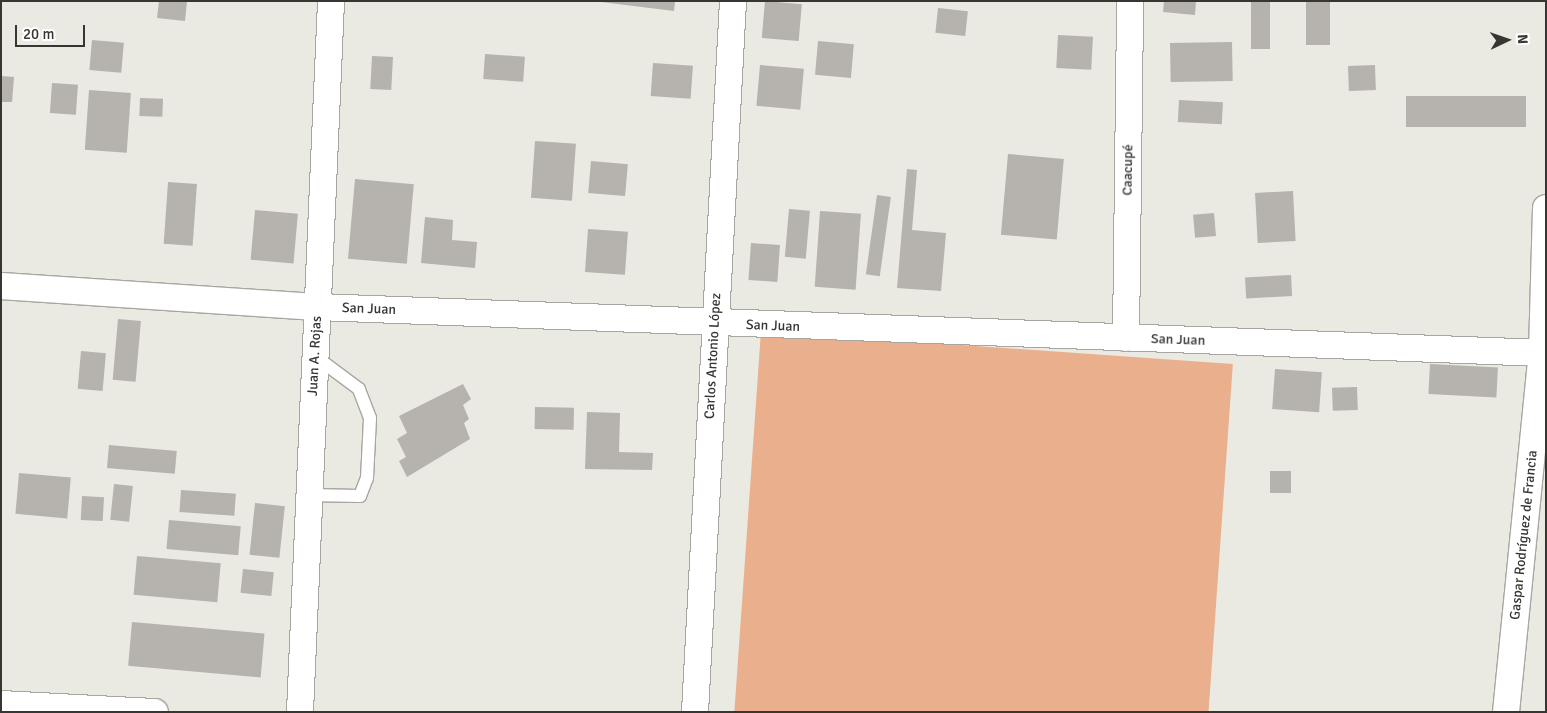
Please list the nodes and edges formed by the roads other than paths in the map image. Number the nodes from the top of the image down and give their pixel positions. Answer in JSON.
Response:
{"nodes":[{"id":1,"x":331,"y":1,"type":"edge"},
{"id":2,"x":733,"y":1,"type":"edge"},
{"id":3,"x":1130,"y":1,"type":"edge"},
{"id":4,"x":1546,"y":208,"type":"edge"},
{"id":5,"x":1,"y":286,"type":"edge"},
{"id":6,"x":318,"y":307,"type":"junction"},
{"id":7,"x":714,"y":324,"type":"junction"},
{"id":8,"x":1126,"y":338,"type":"junction"},
{"id":9,"x":1544,"y":352,"type":"edge"},
{"id":10,"x":314,"y":355,"type":"junction"},
{"id":11,"x":309,"y":495,"type":"junction"},
{"id":12,"x":1,"y":704,"type":"edge"},
{"id":13,"x":155,"y":712,"type":"edge"},
{"id":14,"x":300,"y":712,"type":"edge"},
{"id":15,"x":696,"y":712,"type":"edge"},
{"id":16,"x":1506,"y":712,"type":"edge"}],
"edges":[{"from":1,"to":6,"type":"street","name":"Juan A. Rojas"},
{"from":2,"to":7,"type":"street","name":"Carlos Antonio López"},
{"from":3,"to":8,"type":"street","name":"Caacupé"},
{"from":4,"to":9,"type":"street","name":"Gaspar Rodríguez de Francia"},
{"from":5,"to":6,"type":"street","name":"San Juan"},
{"from":6,"to":7,"type":"street","name":"San Juan"},
{"from":6,"to":10,"type":"street","name":"Juan A. Rojas"},
{"from":7,"to":8,"type":"street","name":"San Juan"},
{"from":7,"to":15,"type":"street","name":"Carlos Antonio López"},
{"from":8,"to":9,"type":"street","name":"San Juan"},
{"from":9,"to":16,"type":"street","name":"Gaspar Rodríguez de Francia"},
{"from":10,"to":11,"type":"street","name":"Juan A. Rojas"},
{"from":10,"to":11,"type":"lane"},
{"from":11,"to":14,"type":"street","name":"Juan A. Rojas"},
{"from":12,"to":13,"type":"street"}]}
